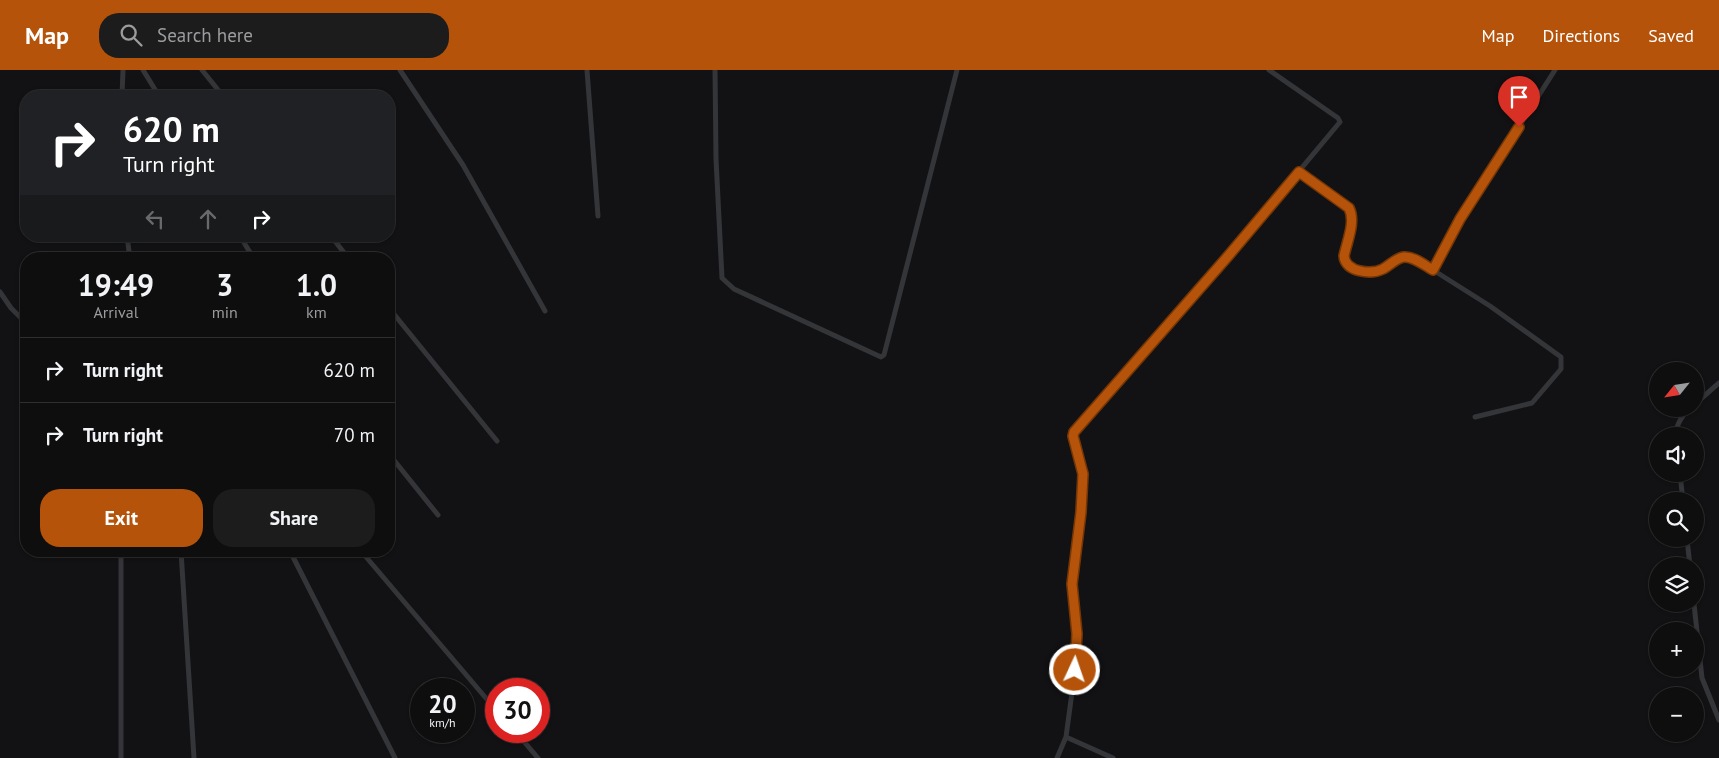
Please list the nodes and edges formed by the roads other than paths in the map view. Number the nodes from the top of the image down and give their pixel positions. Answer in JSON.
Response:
{"nodes":[{"id":1,"x":123,"y":70,"type":"edge"},
{"id":2,"x":143,"y":70,"type":"edge"},
{"id":3,"x":202,"y":70,"type":"edge"},
{"id":4,"x":400,"y":70,"type":"edge"},
{"id":5,"x":587,"y":70,"type":"edge"},
{"id":6,"x":715,"y":70,"type":"edge"},
{"id":7,"x":957,"y":70,"type":"edge"},
{"id":8,"x":1269,"y":70,"type":"edge"},
{"id":9,"x":1555,"y":70,"type":"edge"},
{"id":10,"x":122,"y":90,"type":"edge"},
{"id":11,"x":155,"y":90,"type":"edge"},
{"id":12,"x":218,"y":90,"type":"edge"},
{"id":13,"x":1299,"y":172,"type":"junction"},
{"id":14,"x":598,"y":216,"type":"dead end"},
{"id":15,"x":336,"y":242,"type":"edge"},
{"id":16,"x":344,"y":252,"type":"edge"},
{"id":17,"x":1433,"y":270,"type":"junction"},
{"id":18,"x":0,"y":292,"type":"edge"},
{"id":19,"x":545,"y":311,"type":"dead end"},
{"id":20,"x":395,"y":315,"type":"edge"},
{"id":21,"x":20,"y":317,"type":"edge"},
{"id":22,"x":1719,"y":384,"type":"edge"},
{"id":23,"x":1704,"y":396,"type":"edge"},
{"id":24,"x":1475,"y":417,"type":"dead end"},
{"id":25,"x":497,"y":442,"type":"dead end"},
{"id":26,"x":395,"y":461,"type":"edge"},
{"id":27,"x":438,"y":514,"type":"dead end"},
{"id":28,"x":121,"y":557,"type":"edge"},
{"id":29,"x":181,"y":557,"type":"edge"},
{"id":30,"x":293,"y":557,"type":"edge"},
{"id":31,"x":366,"y":557,"type":"edge"},
{"id":32,"x":1695,"y":612,"type":"edge"},
{"id":33,"x":485,"y":697,"type":"edge"},
{"id":34,"x":1719,"y":720,"type":"edge"},
{"id":35,"x":1066,"y":737,"type":"junction"},
{"id":36,"x":525,"y":743,"type":"edge"},
{"id":37,"x":121,"y":758,"type":"edge"},
{"id":38,"x":194,"y":758,"type":"edge"},
{"id":39,"x":395,"y":758,"type":"edge"},
{"id":40,"x":538,"y":758,"type":"edge"},
{"id":41,"x":1057,"y":758,"type":"edge"},
{"id":42,"x":1113,"y":758,"type":"edge"}],
"edges":[{"from":1,"to":10,"type":"street"},
{"from":2,"to":11,"type":"street"},
{"from":3,"to":12,"type":"street"},
{"from":4,"to":19,"type":"street"},
{"from":5,"to":14,"type":"street"},
{"from":6,"to":7,"type":"street"},
{"from":8,"to":13,"type":"street"},
{"from":9,"to":17,"type":"street"},
{"from":13,"to":17,"type":"street"},
{"from":13,"to":35,"type":"street"},
{"from":15,"to":16,"type":"street"},
{"from":17,"to":24,"type":"street"},
{"from":18,"to":21,"type":"street"},
{"from":20,"to":25,"type":"street"},
{"from":22,"to":23,"type":"street"},
{"from":26,"to":27,"type":"street"},
{"from":28,"to":37,"type":"street"},
{"from":29,"to":38,"type":"street"},
{"from":30,"to":39,"type":"street"},
{"from":31,"to":33,"type":"street"},
{"from":32,"to":34,"type":"street"},
{"from":35,"to":41,"type":"street"},
{"from":35,"to":42,"type":"street"},
{"from":36,"to":40,"type":"street"}]}
